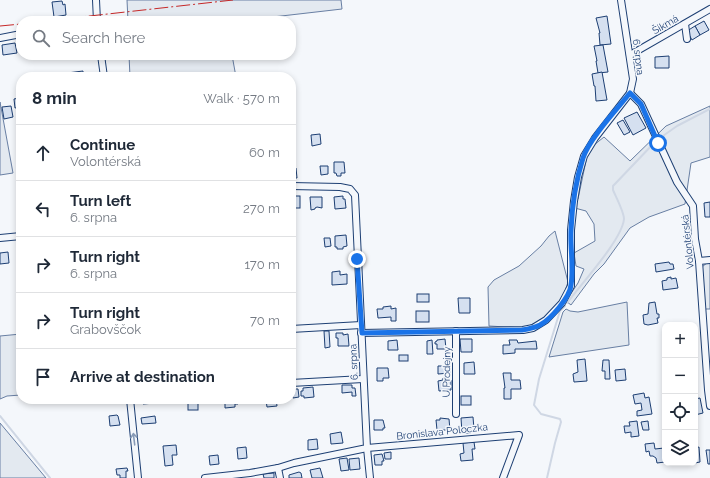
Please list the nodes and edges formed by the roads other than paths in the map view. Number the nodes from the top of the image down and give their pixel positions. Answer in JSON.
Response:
{"nodes":[{"id":1,"x":96,"y":0,"type":"edge"},
{"id":2,"x":621,"y":0,"type":"edge"},
{"id":3,"x":710,"y":9,"type":"edge"},
{"id":4,"x":97,"y":16,"type":"edge"},
{"id":5,"x":685,"y":24,"type":"junction"},
{"id":6,"x":16,"y":35,"type":"edge"},
{"id":7,"x":0,"y":38,"type":"edge"},
{"id":8,"x":687,"y":39,"type":"dead end"},
{"id":9,"x":630,"y":55,"type":"junction"},
{"id":10,"x":102,"y":60,"type":"edge"},
{"id":11,"x":103,"y":72,"type":"edge"},
{"id":12,"x":630,"y":93,"type":"junction"},
{"id":13,"x":296,"y":186,"type":"edge"},
{"id":14,"x":16,"y":236,"type":"edge"},
{"id":15,"x":0,"y":238,"type":"edge"},
{"id":16,"x":710,"y":260,"type":"edge"},
{"id":17,"x":700,"y":261,"type":"junction"},
{"id":18,"x":361,"y":325,"type":"junction"},
{"id":19,"x":296,"y":329,"type":"edge"},
{"id":20,"x":456,"y":331,"type":"junction"},
{"id":21,"x":362,"y":333,"type":"junction"},
{"id":22,"x":363,"y":379,"type":"junction"},
{"id":23,"x":296,"y":382,"type":"edge"},
{"id":24,"x":131,"y":404,"type":"edge"},
{"id":25,"x":710,"y":406,"type":"edge"},
{"id":26,"x":456,"y":414,"type":"dead end"},
{"id":27,"x":367,"y":448,"type":"junction"},
{"id":28,"x":278,"y":468,"type":"junction"},
{"id":29,"x":138,"y":478,"type":"edge"},
{"id":30,"x":205,"y":478,"type":"edge"},
{"id":31,"x":280,"y":478,"type":"edge"},
{"id":32,"x":370,"y":478,"type":"edge"},
{"id":33,"x":503,"y":478,"type":"edge"}],
"edges":[{"from":1,"to":4,"type":"street"},
{"from":2,"to":9,"type":"street","name":"6. srpna"},
{"from":3,"to":5,"type":"street","name":"Šikmá"},
{"from":5,"to":8,"type":"street"},
{"from":5,"to":9,"type":"street","name":"Šikmá"},
{"from":6,"to":7,"type":"street"},
{"from":9,"to":12,"type":"street","name":"6. srpna"},
{"from":10,"to":11,"type":"street"},
{"from":12,"to":17,"type":"street","name":"Volontérská"},
{"from":12,"to":20,"type":"street","name":"6. srpna"},
{"from":13,"to":18,"type":"street"},
{"from":14,"to":15,"type":"street"},
{"from":16,"to":17,"type":"street"},
{"from":17,"to":25,"type":"street","name":"Volontérská"},
{"from":18,"to":19,"type":"street"},
{"from":18,"to":21,"type":"street"},
{"from":20,"to":21,"type":"street","name":"6. srpna"},
{"from":20,"to":26,"type":"street","name":"U Prodejny"},
{"from":21,"to":22,"type":"street","name":"6. srpna"},
{"from":22,"to":23,"type":"street"},
{"from":22,"to":27,"type":"street","name":"6. srpna"},
{"from":29,"to":24,"type":"street","one_way":true},
{"from":27,"to":28,"type":"street"},
{"from":27,"to":32,"type":"street","name":"6. srpna"},
{"from":27,"to":33,"type":"street","name":"Bronislava Poloczka"},
{"from":28,"to":30,"type":"street"},
{"from":28,"to":31,"type":"street"}]}
